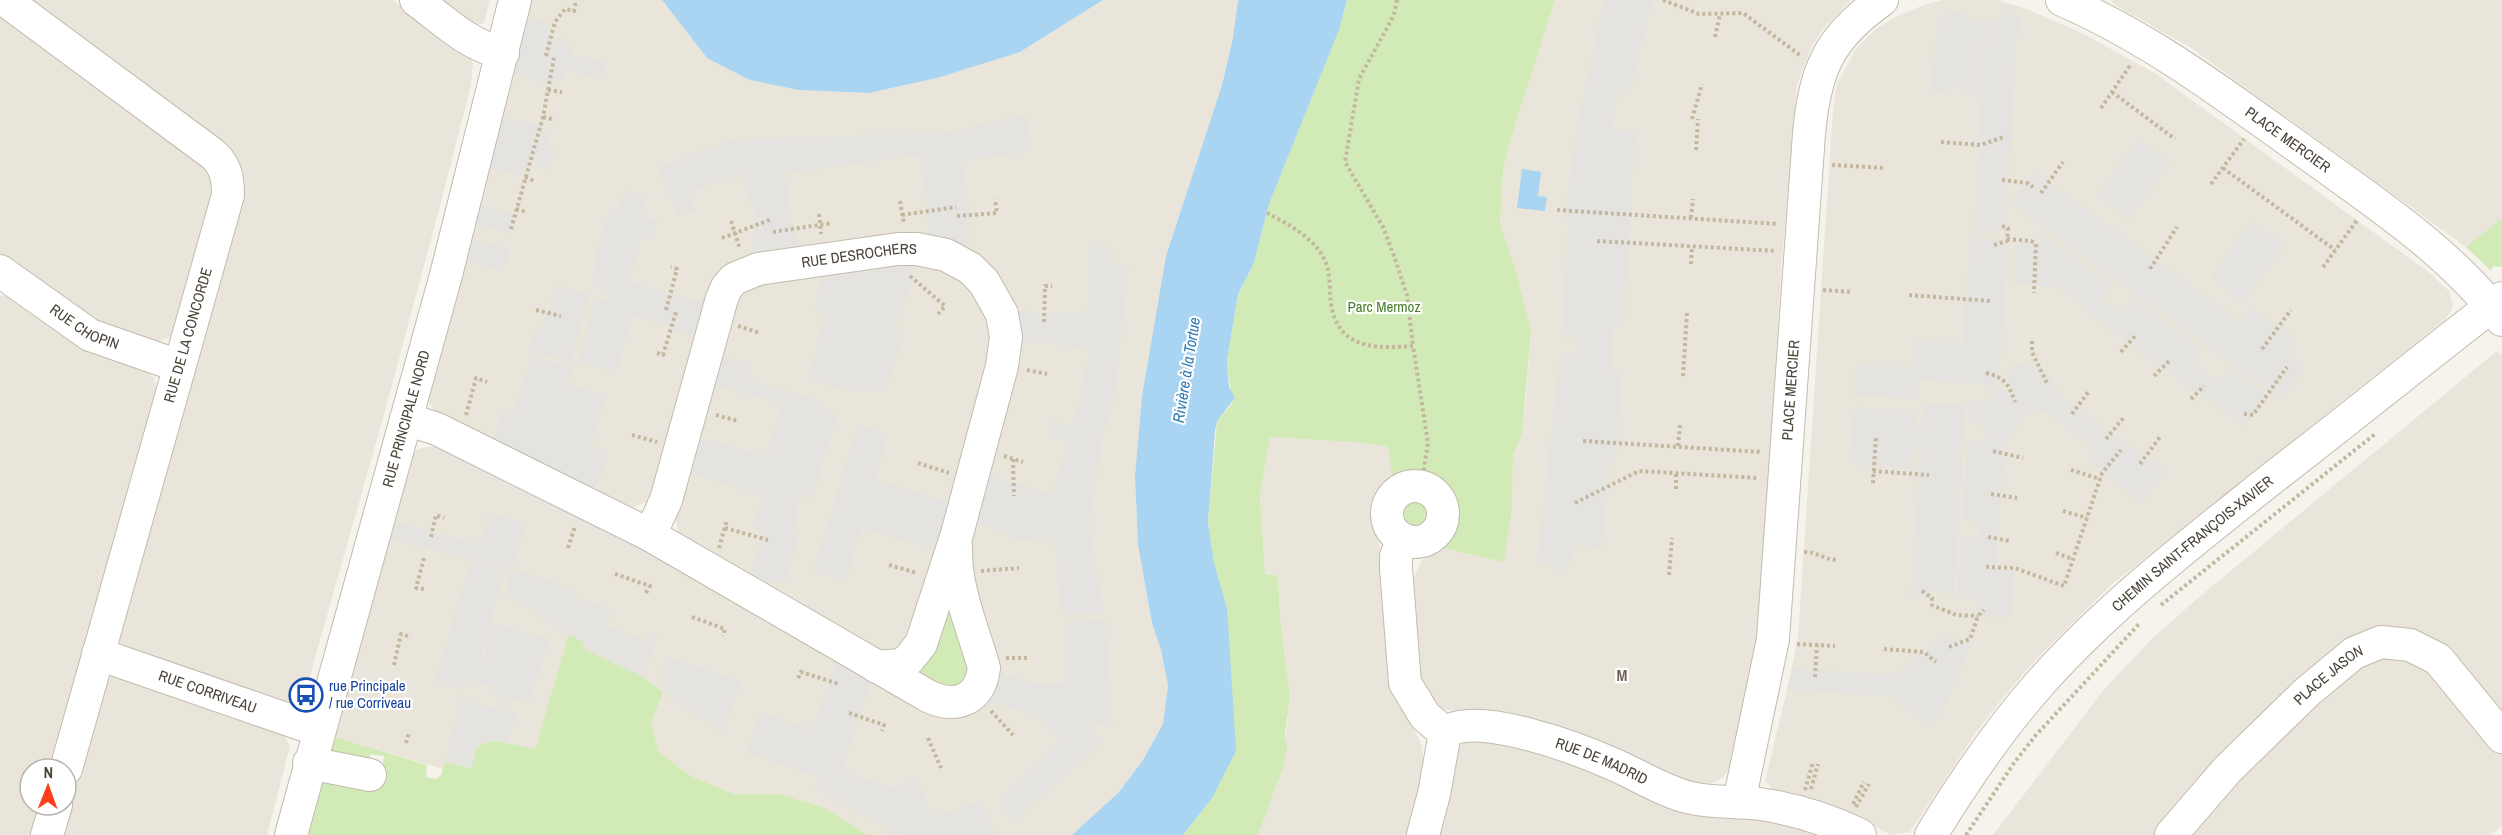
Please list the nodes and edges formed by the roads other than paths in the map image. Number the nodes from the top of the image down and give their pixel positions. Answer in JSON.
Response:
{"nodes":[{"id":1,"x":4,"y":0,"type":"edge"},
{"id":2,"x":416,"y":0,"type":"edge"},
{"id":3,"x":515,"y":0,"type":"edge"},
{"id":4,"x":1881,"y":0,"type":"edge"},
{"id":5,"x":2075,"y":3,"type":"edge"},
{"id":6,"x":503,"y":53,"type":"junction"},
{"id":7,"x":0,"y":271,"type":"edge"},
{"id":8,"x":2498,"y":308,"type":"edge"},
{"id":9,"x":179,"y":366,"type":"junction"},
{"id":10,"x":406,"y":419,"type":"junction"},
{"id":11,"x":957,"y":534,"type":"junction"},
{"id":12,"x":650,"y":535,"type":"junction"},
{"id":13,"x":1403,"y":539,"type":"junction"},
{"id":14,"x":98,"y":654,"type":"junction"},
{"id":15,"x":877,"y":667,"type":"junction"},
{"id":16,"x":318,"y":730,"type":"junction"},
{"id":17,"x":1445,"y":732,"type":"junction"},
{"id":18,"x":2502,"y":737,"type":"edge"},
{"id":19,"x":69,"y":757,"type":"edge"},
{"id":20,"x":309,"y":764,"type":"junction"},
{"id":21,"x":370,"y":775,"type":"dead end"},
{"id":22,"x":1738,"y":802,"type":"junction"},
{"id":23,"x":52,"y":817,"type":"edge"},
{"id":24,"x":46,"y":835,"type":"edge"},
{"id":25,"x":291,"y":835,"type":"edge"},
{"id":26,"x":1423,"y":835,"type":"edge"},
{"id":27,"x":1860,"y":835,"type":"edge"},
{"id":28,"x":1931,"y":835,"type":"edge"},
{"id":29,"x":2171,"y":835,"type":"edge"}],
"edges":[{"from":1,"to":9,"type":"street","name":"RUE DE LA CONCORDE"},
{"from":2,"to":6,"type":"street"},
{"from":3,"to":6,"type":"street","name":"RUE PRINCIPALE NORD"},
{"from":4,"to":22,"type":"street","name":"PLACE MERCIER"},
{"from":5,"to":8,"type":"street","name":"PLACE MERCIER"},
{"from":6,"to":10,"type":"street","name":"RUE PRINCIPALE NORD"},
{"from":7,"to":9,"type":"street","name":"RUE CHOPIN"},
{"from":8,"to":28,"type":"street","name":"CHEMIN SAINT-FRANÇOIS-XAVIER"},
{"from":9,"to":14,"type":"street","name":"RUE DE LA CONCORDE"},
{"from":10,"to":12,"type":"street"},
{"from":10,"to":16,"type":"street","name":"RUE PRINCIPALE NORD"},
{"from":11,"to":12,"type":"street","name":"RUE DESROCHERS"},
{"from":11,"to":15,"type":"street","name":"RUE DESROCHERS"},
{"from":11,"to":15,"type":"street","name":"RUE DESROCHERS"},
{"from":12,"to":15,"type":"street"},
{"from":13,"to":13,"type":"street"},
{"from":13,"to":17,"type":"street"},
{"from":14,"to":16,"type":"street","name":"RUE CORRIVEAU"},
{"from":14,"to":19,"type":"street","name":"RUE DE LA CONCORDE"},
{"from":16,"to":20,"type":"street","name":"RUE PRINCIPALE NORD"},
{"from":17,"to":22,"type":"street","name":"RUE DE MADRID"},
{"from":17,"to":26,"type":"street"},
{"from":18,"to":29,"type":"street","name":"PLACE JASON"},
{"from":20,"to":21,"type":"street"},
{"from":20,"to":25,"type":"street","name":"RUE PRINCIPALE NORD"},
{"from":22,"to":27,"type":"street","name":"RUE DE MADRID"},
{"from":23,"to":24,"type":"street"}]}
